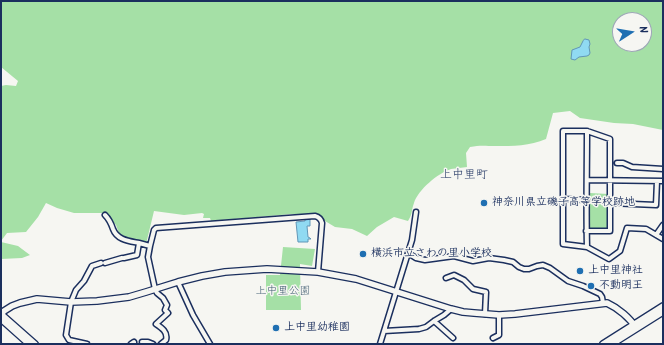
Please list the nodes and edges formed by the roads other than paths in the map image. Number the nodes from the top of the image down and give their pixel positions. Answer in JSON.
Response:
{"nodes":[{"id":1,"x":587,"y":131,"type":"junction"},
{"id":2,"x":614,"y":163,"type":"junction"},
{"id":3,"x":663,"y":169,"type":"edge"},
{"id":4,"x":587,"y":180,"type":"junction"},
{"id":5,"x":610,"y":180,"type":"junction"},
{"id":6,"x":657,"y":181,"type":"junction"},
{"id":7,"x":663,"y":181,"type":"edge"},
{"id":8,"x":563,"y":199,"type":"junction"},
{"id":9,"x":586,"y":200,"type":"junction"},
{"id":10,"x":610,"y":203,"type":"junction"},
{"id":11,"x":416,"y":212,"type":"dead end"},
{"id":12,"x":105,"y":215,"type":"dead end"},
{"id":13,"x":663,"y":225,"type":"edge"},
{"id":14,"x":586,"y":231,"type":"junction"},
{"id":15,"x":656,"y":235,"type":"junction"},
{"id":16,"x":663,"y":239,"type":"edge"},
{"id":17,"x":139,"y":243,"type":"junction"},
{"id":18,"x":150,"y":246,"type":"junction"},
{"id":19,"x":586,"y":247,"type":"junction"},
{"id":20,"x":408,"y":254,"type":"junction"},
{"id":21,"x":318,"y":272,"type":"junction"},
{"id":22,"x":446,"y":278,"type":"dead end"},
{"id":23,"x":178,"y":282,"type":"junction"},
{"id":24,"x":155,"y":289,"type":"junction"},
{"id":25,"x":396,"y":292,"type":"junction"},
{"id":26,"x":71,"y":302,"type":"junction"},
{"id":27,"x":603,"y":303,"type":"junction"},
{"id":28,"x":451,"y":309,"type":"junction"},
{"id":29,"x":662,"y":311,"type":"edge"},
{"id":30,"x":1,"y":314,"type":"edge"},
{"id":31,"x":485,"y":314,"type":"junction"},
{"id":32,"x":499,"y":314,"type":"junction"},
{"id":33,"x":1,"y":319,"type":"edge"},
{"id":34,"x":434,"y":321,"type":"junction"},
{"id":35,"x":635,"y":326,"type":"junction"},
{"id":36,"x":384,"y":331,"type":"junction"},
{"id":37,"x":453,"y":338,"type":"dead end"},
{"id":38,"x":493,"y":338,"type":"dead end"},
{"id":39,"x":142,"y":342,"type":"dead end"},
{"id":40,"x":29,"y":344,"type":"edge"},
{"id":41,"x":34,"y":344,"type":"edge"},
{"id":42,"x":87,"y":344,"type":"edge"},
{"id":43,"x":153,"y":344,"type":"edge"},
{"id":44,"x":161,"y":344,"type":"edge"},
{"id":45,"x":210,"y":344,"type":"edge"},
{"id":46,"x":380,"y":344,"type":"edge"},
{"id":47,"x":603,"y":344,"type":"edge"},
{"id":48,"x":612,"y":344,"type":"edge"}],
"edges":[{"from":1,"to":2,"type":"street"},
{"from":1,"to":4,"type":"street"},
{"from":1,"to":8,"type":"street"},
{"from":2,"to":3,"type":"street"},
{"from":2,"to":5,"type":"street"},
{"from":4,"to":5,"type":"street"},
{"from":4,"to":9,"type":"street"},
{"from":5,"to":6,"type":"street"},
{"from":5,"to":10,"type":"street"},
{"from":6,"to":7,"type":"street"},
{"from":6,"to":10,"type":"street"},
{"from":8,"to":9,"type":"street"},
{"from":8,"to":19,"type":"street"},
{"from":9,"to":14,"type":"street"},
{"from":10,"to":14,"type":"street"},
{"from":11,"to":20,"type":"street"},
{"from":12,"to":17,"type":"street"},
{"from":13,"to":15,"type":"street"},
{"from":14,"to":19,"type":"street"},
{"from":15,"to":16,"type":"street"},
{"from":15,"to":19,"type":"street"},
{"from":17,"to":18,"type":"street"},
{"from":17,"to":26,"type":"street"},
{"from":18,"to":21,"type":"street"},
{"from":18,"to":24,"type":"street"},
{"from":20,"to":25,"type":"street"},
{"from":20,"to":27,"type":"street"},
{"from":21,"to":23,"type":"street"},
{"from":21,"to":25,"type":"street"},
{"from":22,"to":31,"type":"street"},
{"from":23,"to":24,"type":"street"},
{"from":23,"to":45,"type":"street"},
{"from":24,"to":26,"type":"street"},
{"from":24,"to":44,"type":"street"},
{"from":25,"to":28,"type":"street"},
{"from":25,"to":36,"type":"street"},
{"from":26,"to":30,"type":"street"},
{"from":26,"to":42,"type":"street"},
{"from":27,"to":32,"type":"street"},
{"from":27,"to":35,"type":"street"},
{"from":28,"to":31,"type":"street"},
{"from":28,"to":34,"type":"street"},
{"from":29,"to":35,"type":"street"},
{"from":30,"to":41,"type":"street"},
{"from":31,"to":32,"type":"street"},
{"from":32,"to":38,"type":"street"},
{"from":33,"to":40,"type":"street"},
{"from":34,"to":36,"type":"street"},
{"from":34,"to":37,"type":"street"},
{"from":35,"to":47,"type":"street"},
{"from":35,"to":48,"type":"street"},
{"from":36,"to":46,"type":"street"},
{"from":39,"to":43,"type":"street"}]}
